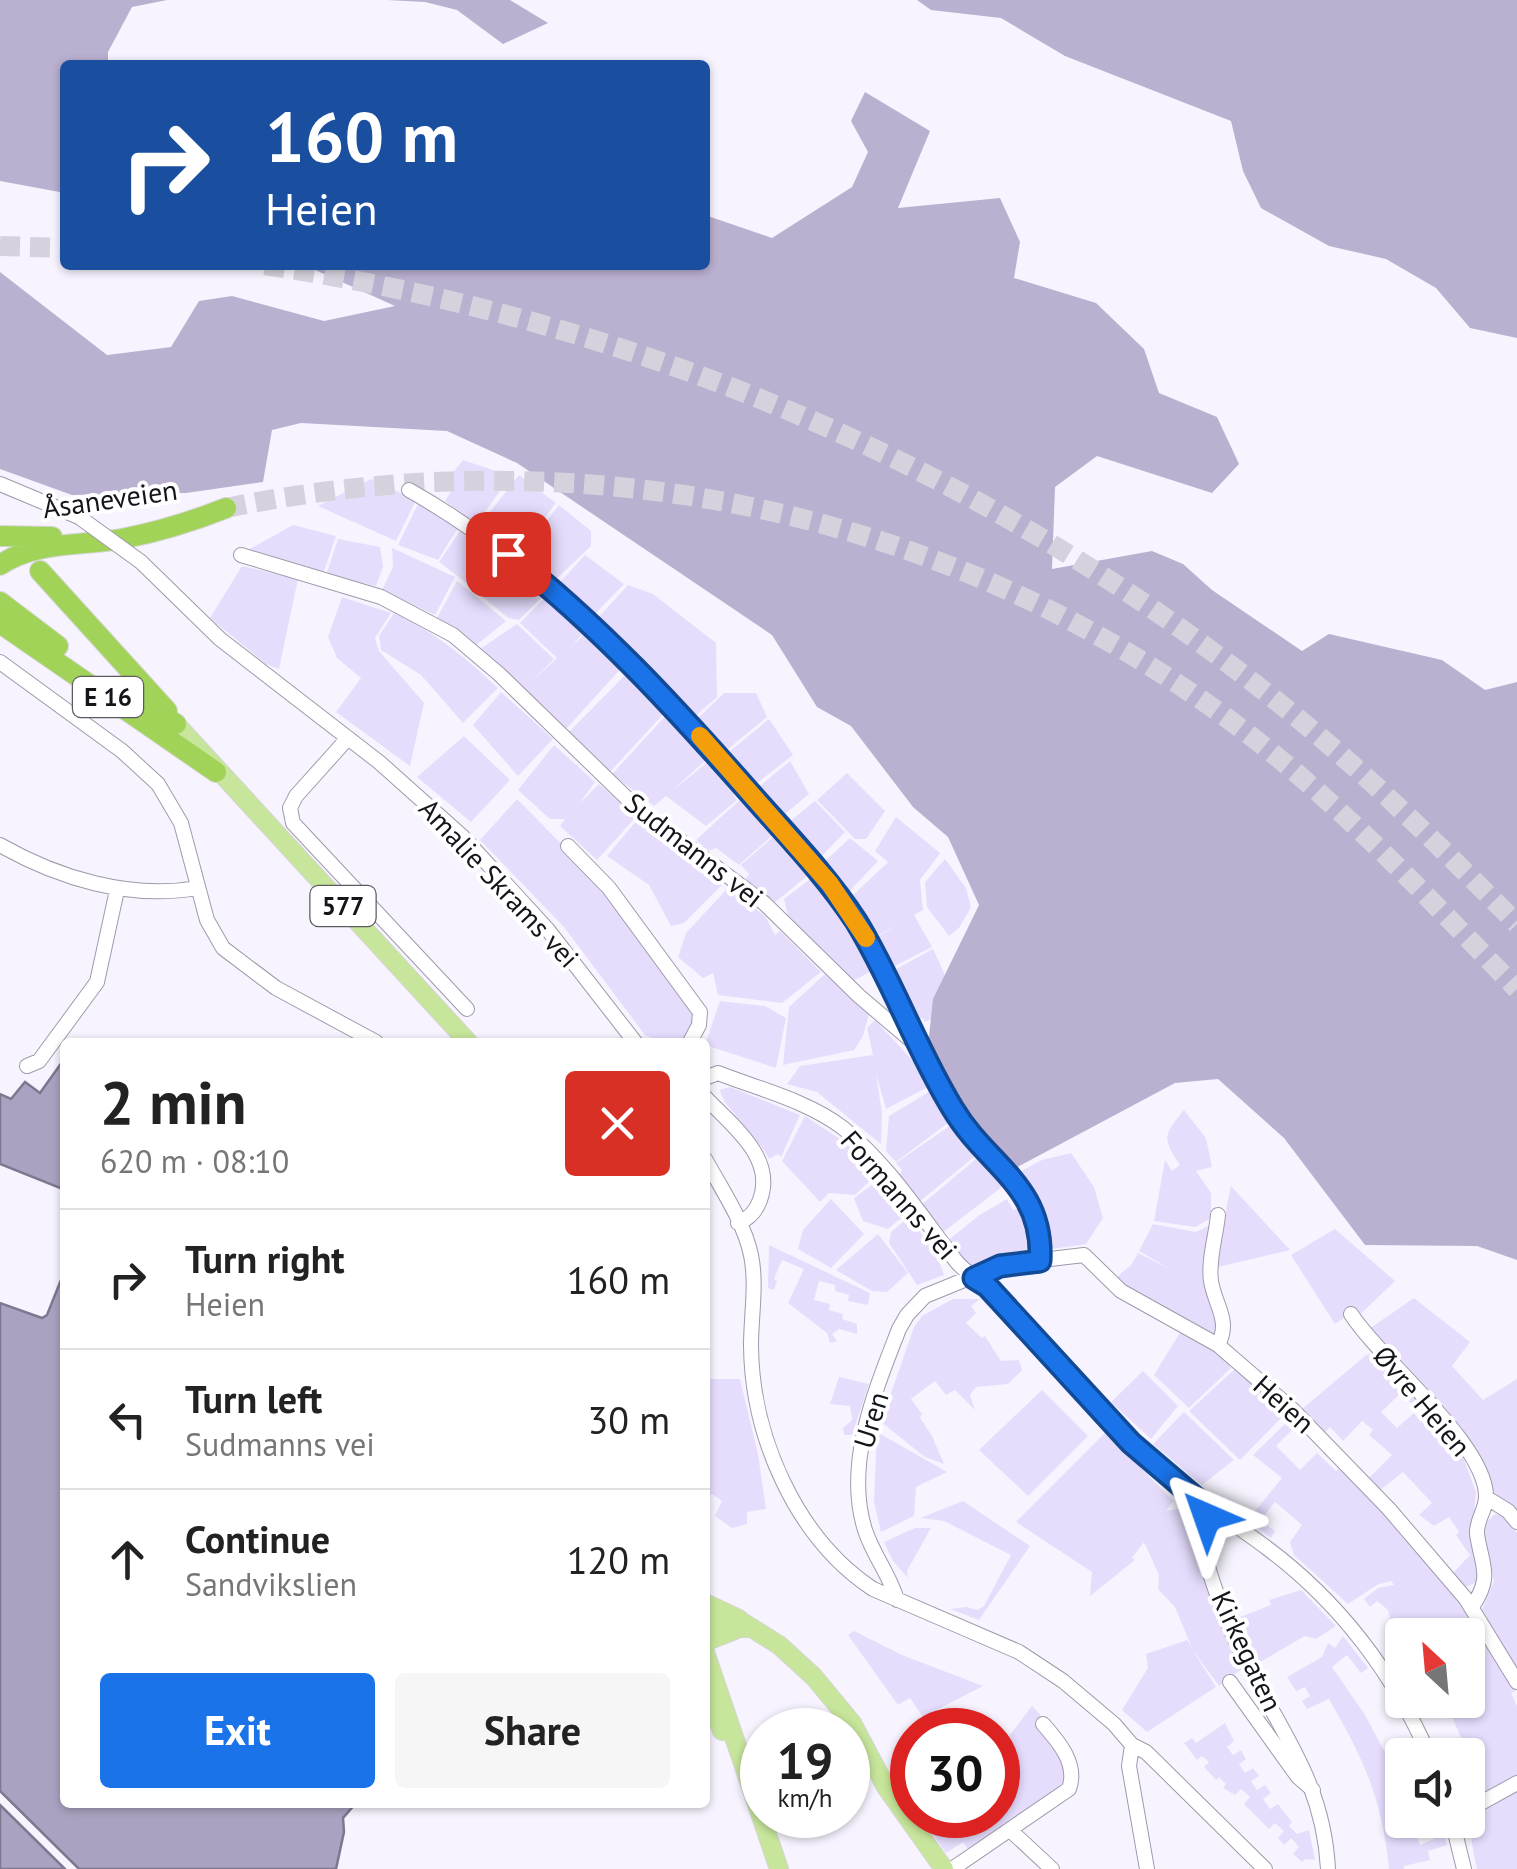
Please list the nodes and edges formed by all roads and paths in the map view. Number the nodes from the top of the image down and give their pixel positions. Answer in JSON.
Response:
{"nodes":[{"id":1,"x":0,"y":484,"type":"edge"},
{"id":2,"x":408,"y":490,"type":"dead end"},
{"id":3,"x":0,"y":536,"type":"edge"},
{"id":4,"x":241,"y":554,"type":"dead end"},
{"id":5,"x":0,"y":565,"type":"edge"},
{"id":6,"x":40,"y":571,"type":"dead end"},
{"id":7,"x":0,"y":602,"type":"edge"},
{"id":8,"x":0,"y":623,"type":"edge"},
{"id":9,"x":0,"y":662,"type":"edge"},
{"id":10,"x":176,"y":724,"type":"junction"},
{"id":11,"x":348,"y":738,"type":"junction"},
{"id":12,"x":216,"y":772,"type":"junction"},
{"id":13,"x":0,"y":845,"type":"edge"},
{"id":14,"x":568,"y":846,"type":"dead end"},
{"id":15,"x":197,"y":888,"type":"junction"},
{"id":16,"x":118,"y":890,"type":"junction"},
{"id":17,"x":467,"y":1009,"type":"dead end"},
{"id":18,"x":369,"y":1038,"type":"edge"},
{"id":19,"x":464,"y":1038,"type":"edge"},
{"id":20,"x":631,"y":1038,"type":"edge"},
{"id":21,"x":692,"y":1038,"type":"edge"},
{"id":22,"x":920,"y":1048,"type":"junction"},
{"id":23,"x":27,"y":1066,"type":"dead end"},
{"id":24,"x":710,"y":1076,"type":"edge"},
{"id":25,"x":710,"y":1103,"type":"edge"},
{"id":26,"x":710,"y":1169,"type":"edge"},
{"id":27,"x":1218,"y":1215,"type":"dead end"},
{"id":28,"x":738,"y":1223,"type":"junction"},
{"id":29,"x":1040,"y":1261,"type":"junction"},
{"id":30,"x":974,"y":1278,"type":"junction"},
{"id":31,"x":1351,"y":1314,"type":"dead end"},
{"id":32,"x":1218,"y":1345,"type":"junction"},
{"id":33,"x":1487,"y":1498,"type":"junction"},
{"id":34,"x":1206,"y":1507,"type":"junction"},
{"id":35,"x":1517,"y":1522,"type":"edge"},
{"id":36,"x":897,"y":1600,"type":"junction"},
{"id":37,"x":710,"y":1606,"type":"edge"},
{"id":38,"x":1472,"y":1607,"type":"junction"},
{"id":39,"x":710,"y":1624,"type":"edge"},
{"id":40,"x":745,"y":1624,"type":"junction"},
{"id":41,"x":710,"y":1640,"type":"edge"},
{"id":42,"x":710,"y":1667,"type":"edge"},
{"id":43,"x":1230,"y":1682,"type":"dead end"},
{"id":44,"x":1517,"y":1682,"type":"edge"},
{"id":45,"x":710,"y":1701,"type":"edge"},
{"id":46,"x":1044,"y":1724,"type":"dead end"},
{"id":47,"x":1420,"y":1738,"type":"edge"},
{"id":48,"x":1132,"y":1745,"type":"junction"},
{"id":49,"x":740,"y":1756,"type":"edge"},
{"id":50,"x":740,"y":1768,"type":"edge"},
{"id":51,"x":1517,"y":1782,"type":"edge"},
{"id":52,"x":1314,"y":1790,"type":"junction"},
{"id":53,"x":1485,"y":1800,"type":"edge"},
{"id":54,"x":1020,"y":1823,"type":"edge"},
{"id":55,"x":768,"y":1838,"type":"edge"},
{"id":56,"x":996,"y":1838,"type":"edge"},
{"id":57,"x":1019,"y":1838,"type":"edge"},
{"id":58,"x":1456,"y":1838,"type":"edge"},
{"id":59,"x":942,"y":1868,"type":"edge"},
{"id":60,"x":779,"y":1869,"type":"edge"},
{"id":61,"x":1052,"y":1869,"type":"edge"},
{"id":62,"x":1147,"y":1869,"type":"edge"},
{"id":63,"x":1265,"y":1869,"type":"edge"},
{"id":64,"x":1328,"y":1869,"type":"edge"},
{"id":65,"x":1464,"y":1869,"type":"edge"}],
"edges":[{"from":1,"to":11,"type":"street","name":"Amalie Skrams vei","bridge":true},
{"from":2,"to":22,"type":"street"},
{"from":3,"to":5,"type":"highway","name":"Åsaneveien"},
{"from":4,"to":22,"type":"street","name":"Sudmanns vei"},
{"from":6,"to":10,"type":"highway","number":"E 16"},
{"from":7,"to":10,"type":"highway","number":"E 16"},
{"from":8,"to":12,"type":"highway","number":"E 16"},
{"from":9,"to":15,"type":"street"},
{"from":10,"to":12,"type":"main road","number":"577"},
{"from":11,"to":17,"type":"street"},
{"from":11,"to":20,"type":"street","name":"Amalie Skrams vei"},
{"from":12,"to":19,"type":"main road","number":"577"},
{"from":13,"to":16,"type":"street"},
{"from":14,"to":21,"type":"street"},
{"from":15,"to":16,"type":"street"},
{"from":15,"to":18,"type":"street"},
{"from":16,"to":23,"type":"street"},
{"from":22,"to":29,"type":"street","name":"Sudmanns vei"},
{"from":24,"to":30,"type":"street","name":"Formanns vei"},
{"from":25,"to":28,"type":"street"},
{"from":26,"to":28,"type":"street"},
{"from":27,"to":32,"type":"street"},
{"from":28,"to":36,"type":"street"},
{"from":29,"to":30,"type":"street","name":"Heien"},
{"from":29,"to":32,"type":"street","name":"Heien"},
{"from":30,"to":34,"type":"street","name":"Formanns vei"},
{"from":30,"to":36,"type":"street","name":"Uren"},
{"from":31,"to":33,"type":"street","name":"Øvre Heien"},
{"from":32,"to":38,"type":"street","name":"Heien"},
{"from":33,"to":35,"type":"street"},
{"from":33,"to":38,"type":"street"},
{"from":34,"to":47,"type":"street","name":"Formanns vei"},
{"from":34,"to":52,"type":"street","name":"Kirkegaten"},
{"from":36,"to":48,"type":"street"},
{"from":37,"to":40,"type":"main road"},
{"from":38,"to":44,"type":"street","name":"Heien"},
{"from":39,"to":40,"type":"main road"},
{"from":40,"to":41,"type":"main road"},
{"from":40,"to":59,"type":"main road"},
{"from":42,"to":49,"type":"main road"},
{"from":43,"to":52,"type":"street","name":"Kirkegaten"},
{"from":45,"to":50,"type":"main road"},
{"from":46,"to":54,"type":"street"},
{"from":48,"to":62,"type":"street"},
{"from":48,"to":63,"type":"street"},
{"from":51,"to":53,"type":"street"},
{"from":52,"to":64,"type":"street","name":"Kirkegaten"},
{"from":55,"to":60,"type":"main road"},
{"from":56,"to":59,"type":"street"},
{"from":57,"to":61,"type":"street"},
{"from":58,"to":65,"type":"street"}]}
